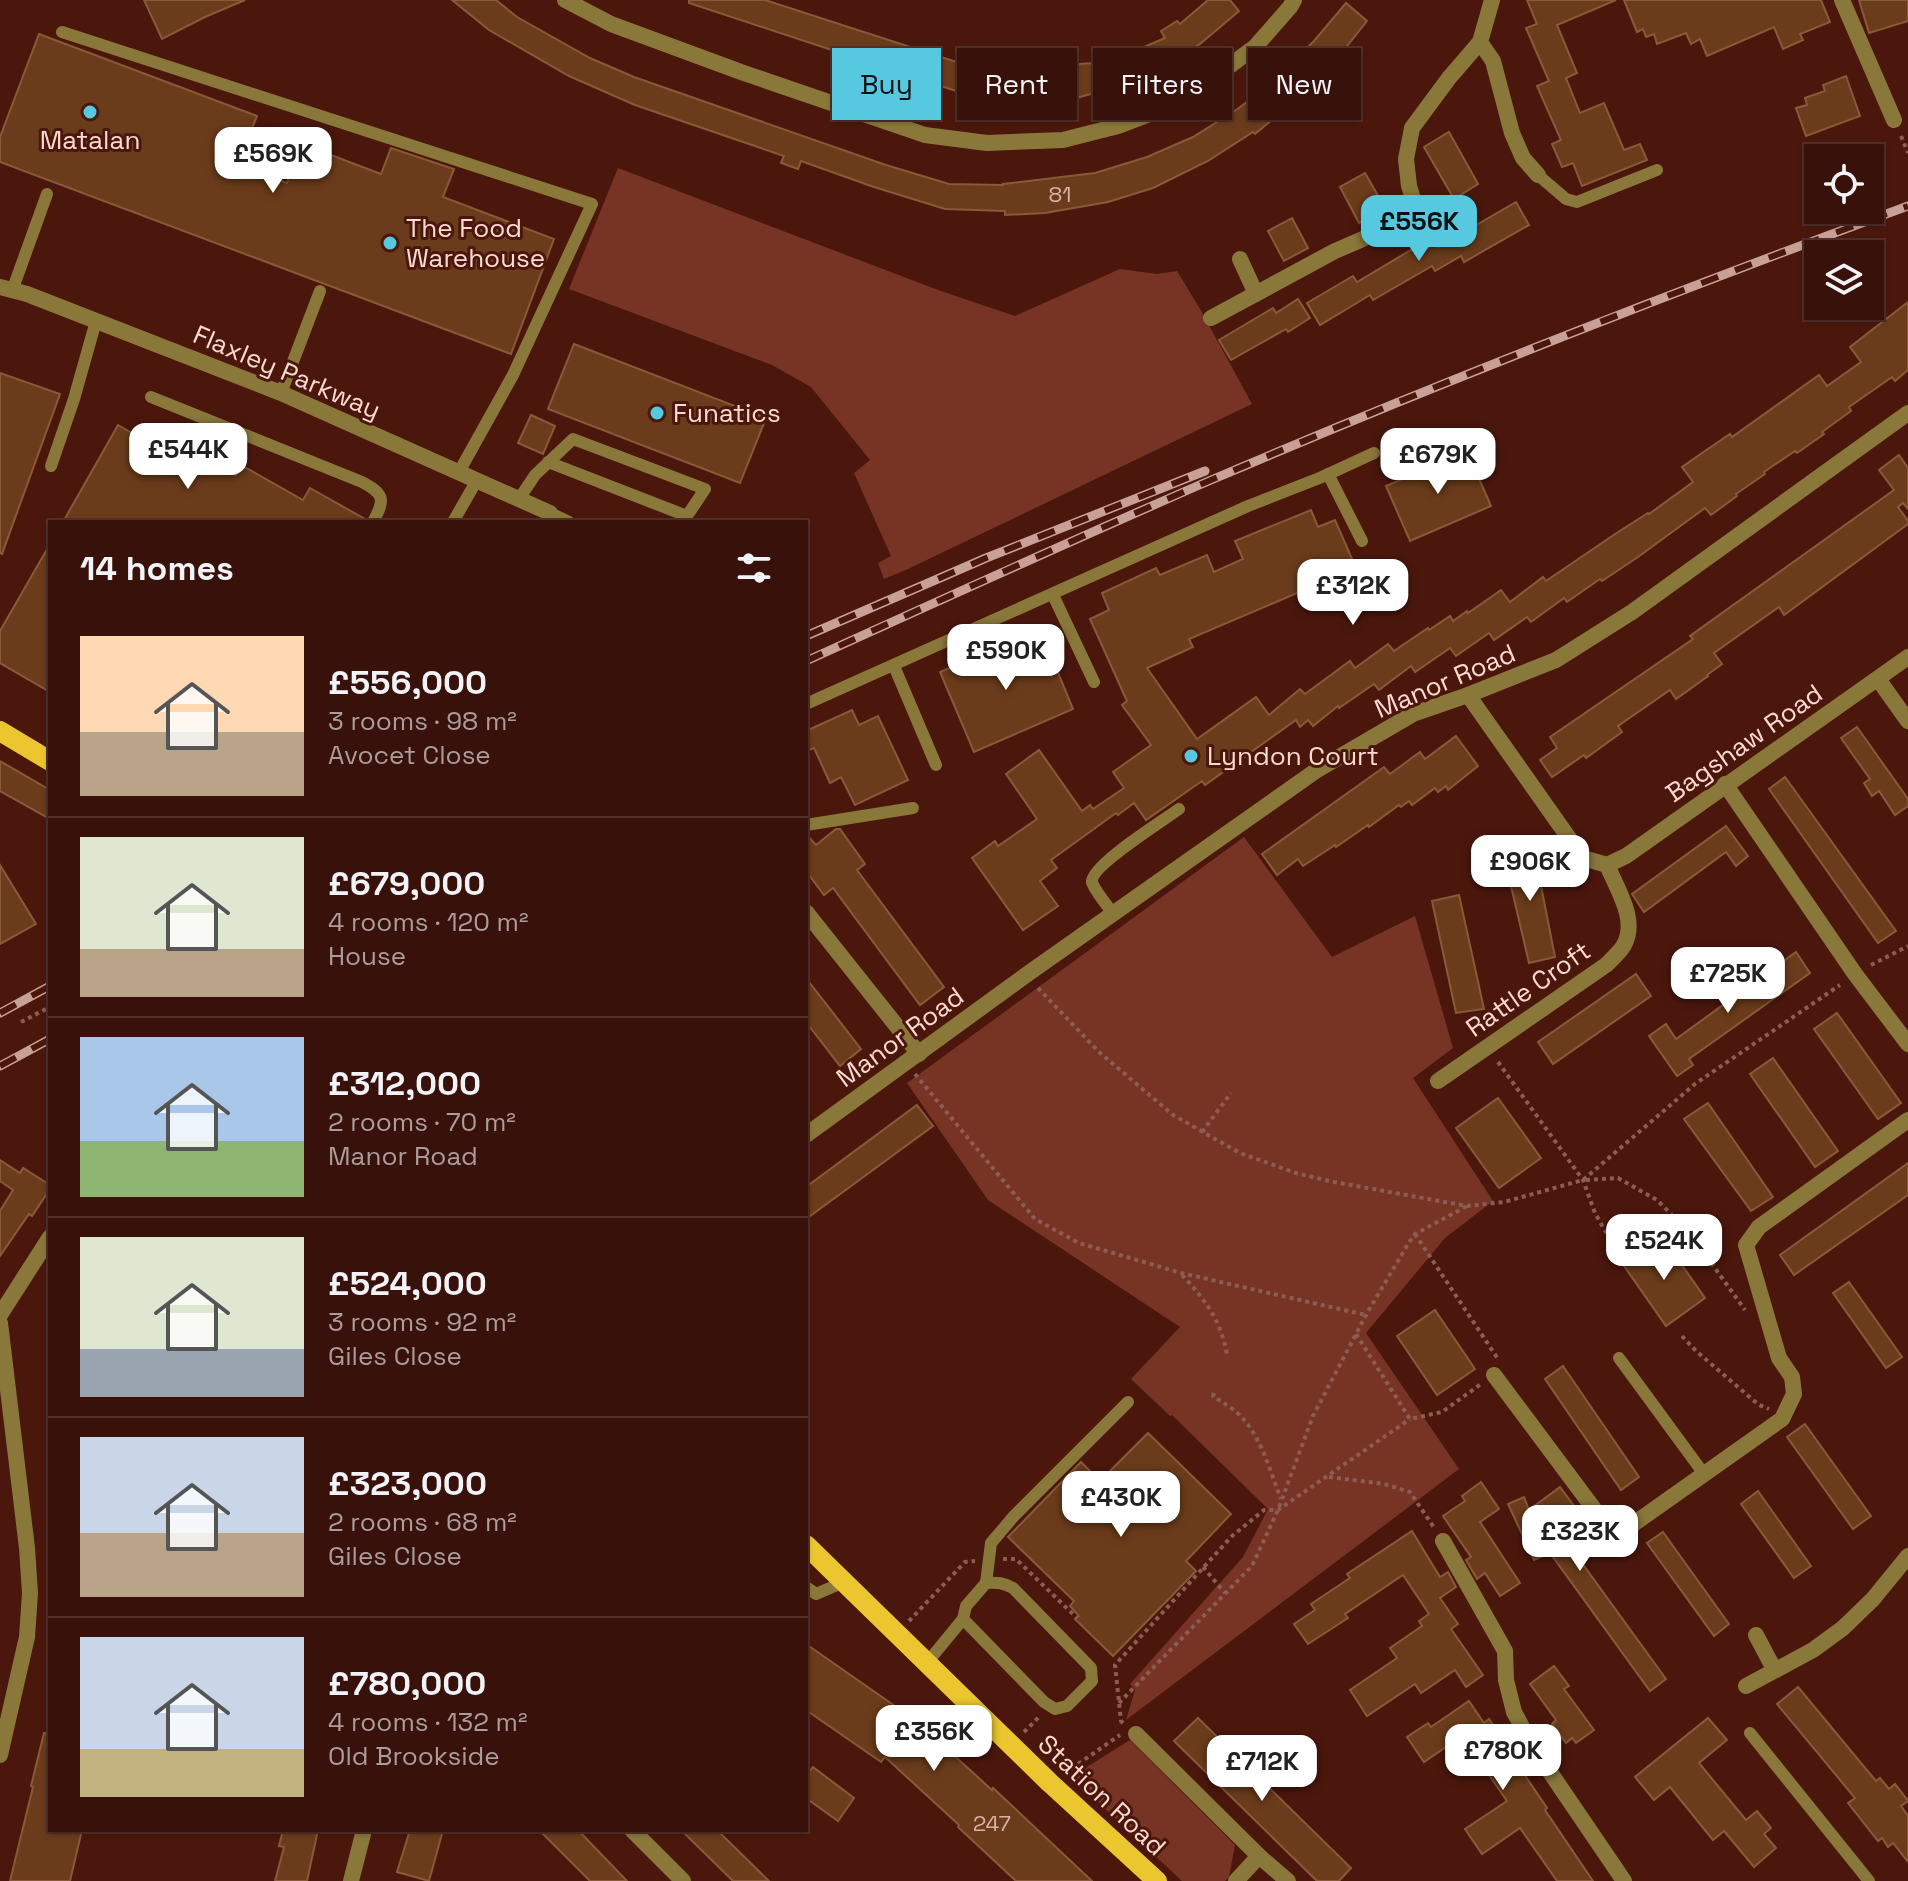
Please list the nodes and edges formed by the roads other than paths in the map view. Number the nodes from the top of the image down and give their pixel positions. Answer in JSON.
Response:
{"nodes":[{"id":1,"x":565,"y":0,"type":"edge"},
{"id":2,"x":1294,"y":0,"type":"edge"},
{"id":3,"x":1492,"y":0,"type":"edge"},
{"id":4,"x":1842,"y":0,"type":"edge"},
{"id":5,"x":62,"y":32,"type":"dead end"},
{"id":6,"x":1480,"y":42,"type":"junction"},
{"id":7,"x":1894,"y":120,"type":"dead end"},
{"id":8,"x":1657,"y":170,"type":"dead end"},
{"id":9,"x":1538,"y":175,"type":"joint"},
{"id":10,"x":47,"y":194,"type":"dead end"},
{"id":11,"x":1418,"y":215,"type":"junction"},
{"id":12,"x":1444,"y":224,"type":"dead end"},
{"id":13,"x":1240,"y":259,"type":"dead end"},
{"id":14,"x":6,"y":289,"type":"edge"},
{"id":15,"x":320,"y":291,"type":"dead end"},
{"id":16,"x":1256,"y":294,"type":"junction"},
{"id":17,"x":1211,"y":318,"type":"dead end"},
{"id":18,"x":96,"y":321,"type":"junction"},
{"id":19,"x":281,"y":393,"type":"junction"},
{"id":20,"x":151,"y":397,"type":"dead end"},
{"id":21,"x":1908,"y":413,"type":"edge"},
{"id":22,"x":1374,"y":453,"type":"dead end"},
{"id":23,"x":548,"y":462,"type":"junction"},
{"id":24,"x":51,"y":466,"type":"dead end"},
{"id":25,"x":459,"y":472,"type":"junction"},
{"id":26,"x":1328,"y":474,"type":"junction"},
{"id":27,"x":477,"y":480,"type":"junction"},
{"id":28,"x":519,"y":499,"type":"junction"},
{"id":29,"x":550,"y":513,"type":"joint"},
{"id":30,"x":374,"y":520,"type":"edge"},
{"id":31,"x":454,"y":520,"type":"edge"},
{"id":32,"x":565,"y":520,"type":"edge"},
{"id":33,"x":1362,"y":541,"type":"dead end"},
{"id":34,"x":1053,"y":595,"type":"junction"},
{"id":35,"x":1908,"y":657,"type":"edge"},
{"id":36,"x":894,"y":666,"type":"junction"},
{"id":37,"x":1878,"y":679,"type":"junction"},
{"id":38,"x":1094,"y":682,"type":"dead end"},
{"id":39,"x":1468,"y":695,"type":"junction"},
{"id":40,"x":808,"y":703,"type":"edge"},
{"id":41,"x":1908,"y":721,"type":"edge"},
{"id":42,"x":0,"y":731,"type":"edge"},
{"id":43,"x":48,"y":760,"type":"edge"},
{"id":44,"x":936,"y":765,"type":"dead end"},
{"id":45,"x":1725,"y":784,"type":"junction"},
{"id":46,"x":913,"y":808,"type":"dead end"},
{"id":47,"x":1179,"y":809,"type":"dead end"},
{"id":48,"x":808,"y":825,"type":"edge"},
{"id":49,"x":1607,"y":865,"type":"junction"},
{"id":50,"x":1113,"y":914,"type":"junction"},
{"id":51,"x":808,"y":915,"type":"edge"},
{"id":52,"x":1908,"y":1044,"type":"edge"},
{"id":53,"x":912,"y":1059,"type":"junction"},
{"id":54,"x":1438,"y":1081,"type":"dead end"},
{"id":55,"x":1908,"y":1120,"type":"edge"},
{"id":56,"x":808,"y":1134,"type":"edge"},
{"id":57,"x":48,"y":1240,"type":"edge"},
{"id":58,"x":0,"y":1315,"type":"edge"},
{"id":59,"x":0,"y":1323,"type":"edge"},
{"id":60,"x":1619,"y":1358,"type":"dead end"},
{"id":61,"x":1494,"y":1375,"type":"road end"},
{"id":62,"x":1128,"y":1402,"type":"dead end"},
{"id":63,"x":1704,"y":1474,"type":"junction"},
{"id":64,"x":1443,"y":1541,"type":"road end"},
{"id":65,"x":808,"y":1547,"type":"edge"},
{"id":66,"x":1908,"y":1556,"type":"edge"},
{"id":67,"x":844,"y":1582,"type":"junction"},
{"id":68,"x":986,"y":1583,"type":"junction"},
{"id":69,"x":808,"y":1588,"type":"edge"},
{"id":70,"x":963,"y":1619,"type":"junction"},
{"id":71,"x":1756,"y":1635,"type":"dead end"},
{"id":72,"x":926,"y":1664,"type":"junction"},
{"id":73,"x":1774,"y":1669,"type":"junction"},
{"id":74,"x":1746,"y":1686,"type":"dead end"},
{"id":75,"x":1750,"y":1733,"type":"dead end"},
{"id":76,"x":1136,"y":1734,"type":"dead end"},
{"id":77,"x":0,"y":1755,"type":"edge"},
{"id":78,"x":363,"y":1832,"type":"edge"},
{"id":79,"x":634,"y":1832,"type":"edge"},
{"id":80,"x":1259,"y":1856,"type":"junction"},
{"id":81,"x":351,"y":1881,"type":"edge"},
{"id":82,"x":683,"y":1881,"type":"edge"},
{"id":83,"x":1157,"y":1881,"type":"edge"},
{"id":84,"x":1236,"y":1881,"type":"edge"},
{"id":85,"x":1288,"y":1881,"type":"edge"},
{"id":86,"x":1624,"y":1881,"type":"edge"},
{"id":87,"x":1869,"y":1881,"type":"edge"}],
"edges":[{"from":1,"to":2,"type":"street"},
{"from":3,"to":6,"type":"street"},
{"from":4,"to":7,"type":"street"},
{"from":5,"to":25,"type":"lane"},
{"from":6,"to":9,"type":"street"},
{"from":6,"to":11,"type":"street"},
{"from":8,"to":9,"type":"lane"},
{"from":10,"to":14,"type":"lane"},
{"from":11,"to":12,"type":"street"},
{"from":11,"to":16,"type":"street"},
{"from":13,"to":16,"type":"street"},
{"from":14,"to":18,"type":"street","name":"Flaxley Parkway"},
{"from":15,"to":19,"type":"lane"},
{"from":16,"to":17,"type":"street"},
{"from":18,"to":19,"type":"street","name":"Flaxley Parkway"},
{"from":18,"to":24,"type":"lane"},
{"from":19,"to":25,"type":"street","name":"Flaxley Parkway"},
{"from":20,"to":30,"type":"lane"},
{"from":21,"to":39,"type":"street","name":"Manor Road"},
{"from":22,"to":26,"type":"lane"},
{"from":23,"to":23,"type":"lane"},
{"from":23,"to":28,"type":"lane"},
{"from":25,"to":27,"type":"street","name":"Flaxley Parkway"},
{"from":26,"to":33,"type":"lane"},
{"from":26,"to":34,"type":"lane"},
{"from":27,"to":28,"type":"street","name":"Flaxley Parkway"},
{"from":27,"to":31,"type":"lane"},
{"from":28,"to":29,"type":"street","name":"Flaxley Parkway"},
{"from":29,"to":32,"type":"lane"},
{"from":34,"to":36,"type":"lane"},
{"from":34,"to":38,"type":"lane"},
{"from":35,"to":37,"type":"street","name":"Bagshaw Road"},
{"from":36,"to":40,"type":"lane"},
{"from":36,"to":44,"type":"lane"},
{"from":37,"to":41,"type":"street"},
{"from":37,"to":45,"type":"street","name":"Bagshaw Road"},
{"from":39,"to":49,"type":"street"},
{"from":39,"to":50,"type":"street","name":"Manor Road"},
{"from":42,"to":43,"type":"main road"},
{"from":45,"to":49,"type":"street","name":"Bagshaw Road"},
{"from":45,"to":52,"type":"street"},
{"from":46,"to":48,"type":"lane"},
{"from":47,"to":50,"type":"lane"},
{"from":49,"to":54,"type":"street","name":"Rattle Croft"},
{"from":50,"to":53,"type":"street","name":"Manor Road"},
{"from":51,"to":53,"type":"street"},
{"from":53,"to":56,"type":"street","name":"Manor Road"},
{"from":55,"to":63,"type":"street"},
{"from":57,"to":58,"type":"street"},
{"from":59,"to":77,"type":"street"},
{"from":60,"to":63,"type":"lane"},
{"from":61,"to":63,"type":"street"},
{"from":62,"to":68,"type":"lane"},
{"from":64,"to":86,"type":"street"},
{"from":65,"to":67,"type":"main road","name":"Station Road"},
{"from":66,"to":73,"type":"street"},
{"from":67,"to":69,"type":"lane"},
{"from":67,"to":72,"type":"main road","name":"Station Road"},
{"from":68,"to":70,"type":"lane"},
{"from":68,"to":70,"type":"lane"},
{"from":70,"to":72,"type":"lane"},
{"from":71,"to":73,"type":"street"},
{"from":72,"to":83,"type":"main road","name":"Station Road"},
{"from":73,"to":74,"type":"street"},
{"from":75,"to":87,"type":"lane"},
{"from":76,"to":80,"type":"street"},
{"from":78,"to":81,"type":"street"},
{"from":79,"to":82,"type":"street"},
{"from":80,"to":84,"type":"street"},
{"from":80,"to":85,"type":"street"}]}
